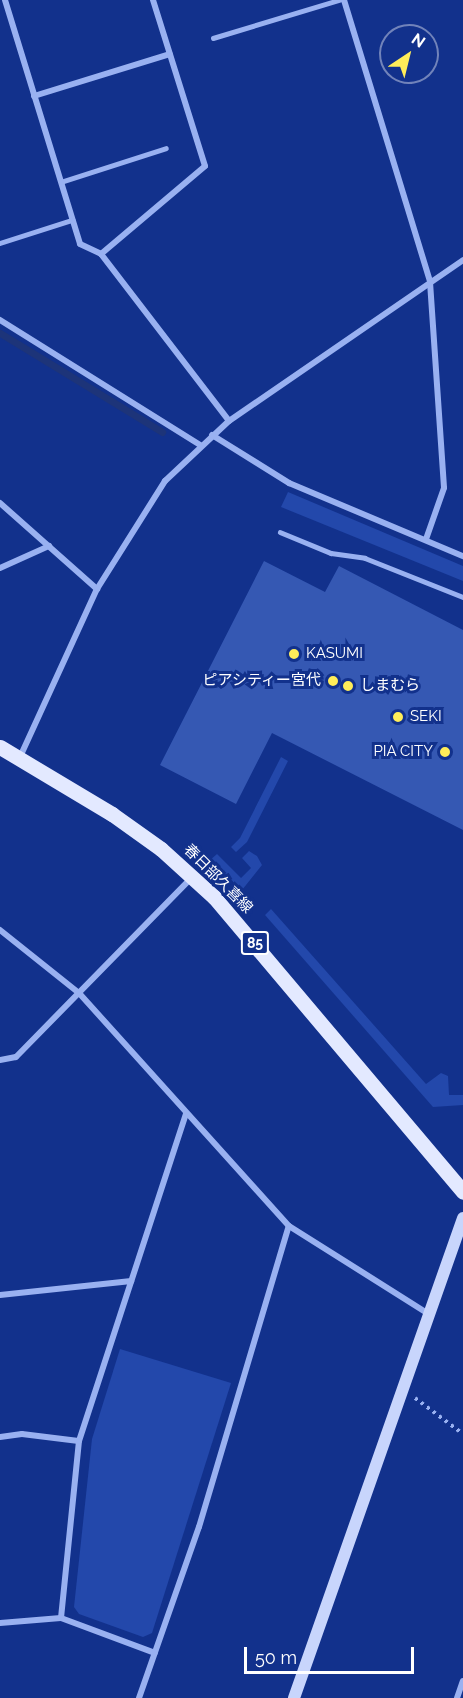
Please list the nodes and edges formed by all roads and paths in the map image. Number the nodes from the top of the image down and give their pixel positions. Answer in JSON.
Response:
{"nodes":[{"id":1,"x":5,"y":0,"type":"edge"},
{"id":2,"x":153,"y":0,"type":"edge"},
{"id":3,"x":339,"y":0,"type":"edge"},
{"id":4,"x":344,"y":0,"type":"edge"},
{"id":5,"x":213,"y":38,"type":"dead end"},
{"id":6,"x":170,"y":54,"type":"junction"},
{"id":7,"x":34,"y":96,"type":"junction"},
{"id":8,"x":166,"y":148,"type":"dead end"},
{"id":9,"x":61,"y":182,"type":"junction"},
{"id":10,"x":72,"y":220,"type":"junction"},
{"id":11,"x":0,"y":243,"type":"edge"},
{"id":12,"x":101,"y":254,"type":"junction"},
{"id":13,"x":463,"y":260,"type":"edge"},
{"id":14,"x":430,"y":282,"type":"junction"},
{"id":15,"x":0,"y":320,"type":"edge"},
{"id":16,"x":229,"y":421,"type":"junction"},
{"id":17,"x":212,"y":435,"type":"junction"},
{"id":18,"x":200,"y":445,"type":"junction"},
{"id":19,"x":0,"y":503,"type":"edge"},
{"id":20,"x":280,"y":532,"type":"dead end"},
{"id":21,"x":426,"y":539,"type":"junction"},
{"id":22,"x":49,"y":546,"type":"junction"},
{"id":23,"x":463,"y":556,"type":"edge"},
{"id":24,"x":0,"y":568,"type":"edge"},
{"id":25,"x":97,"y":589,"type":"junction"},
{"id":26,"x":463,"y":597,"type":"edge"},
{"id":27,"x":0,"y":747,"type":"edge"},
{"id":28,"x":20,"y":757,"type":"junction"},
{"id":29,"x":192,"y":877,"type":"junction"},
{"id":30,"x":0,"y":930,"type":"edge"},
{"id":31,"x":79,"y":993,"type":"junction"},
{"id":32,"x":0,"y":1060,"type":"edge"},
{"id":33,"x":186,"y":1113,"type":"junction"},
{"id":34,"x":463,"y":1192,"type":"edge"},
{"id":35,"x":463,"y":1218,"type":"edge"},
{"id":36,"x":289,"y":1226,"type":"junction"},
{"id":37,"x":131,"y":1281,"type":"junction"},
{"id":38,"x":0,"y":1295,"type":"edge"},
{"id":39,"x":429,"y":1314,"type":"junction"},
{"id":40,"x":403,"y":1388,"type":"junction"},
{"id":41,"x":463,"y":1434,"type":"edge"},
{"id":42,"x":0,"y":1437,"type":"edge"},
{"id":43,"x":78,"y":1442,"type":"junction"},
{"id":44,"x":61,"y":1618,"type":"junction"},
{"id":45,"x":0,"y":1623,"type":"edge"},
{"id":46,"x":155,"y":1653,"type":"junction"},
{"id":47,"x":463,"y":1681,"type":"edge"},
{"id":48,"x":139,"y":1698,"type":"edge"},
{"id":49,"x":294,"y":1698,"type":"edge"},
{"id":50,"x":457,"y":1698,"type":"edge"}],
"edges":[{"from":1,"to":7,"type":"street"},
{"from":2,"to":6,"type":"street"},
{"from":3,"to":5,"type":"lane"},
{"from":4,"to":14,"type":"street"},
{"from":6,"to":7,"type":"street"},
{"from":6,"to":12,"type":"street"},
{"from":7,"to":9,"type":"street"},
{"from":8,"to":9,"type":"lane"},
{"from":9,"to":10,"type":"street"},
{"from":10,"to":11,"type":"lane"},
{"from":10,"to":12,"type":"street"},
{"from":12,"to":16,"type":"street"},
{"from":13,"to":14,"type":"street"},
{"from":14,"to":16,"type":"street"},
{"from":14,"to":21,"type":"street"},
{"from":15,"to":18,"type":"street"},
{"from":16,"to":17,"type":"street"},
{"from":17,"to":18,"type":"street"},
{"from":17,"to":21,"type":"street"},
{"from":18,"to":25,"type":"street"},
{"from":19,"to":22,"type":"street"},
{"from":20,"to":26,"type":"lane"},
{"from":21,"to":23,"type":"street"},
{"from":22,"to":24,"type":"street"},
{"from":22,"to":25,"type":"street"},
{"from":25,"to":28,"type":"street"},
{"from":27,"to":28,"type":"main road","name":"春日部久喜線","number":"85"},
{"from":28,"to":29,"type":"main road","name":"春日部久喜線","number":"85"},
{"from":29,"to":31,"type":"street"},
{"from":29,"to":34,"type":"main road","name":"春日部久喜線","number":"85"},
{"from":30,"to":31,"type":"street"},
{"from":31,"to":32,"type":"street"},
{"from":31,"to":33,"type":"street"},
{"from":33,"to":36,"type":"street"},
{"from":33,"to":37,"type":"street"},
{"from":35,"to":39,"type":"street"},
{"from":36,"to":39,"type":"street"},
{"from":36,"to":46,"type":"street"},
{"from":37,"to":38,"type":"street"},
{"from":37,"to":43,"type":"street"},
{"from":39,"to":40,"type":"street"},
{"from":40,"to":41,"type":"path"},
{"from":40,"to":49,"type":"street"},
{"from":42,"to":43,"type":"street"},
{"from":43,"to":44,"type":"street"},
{"from":44,"to":45,"type":"street"},
{"from":44,"to":46,"type":"street"},
{"from":46,"to":48,"type":"street"},
{"from":47,"to":50,"type":"street"}]}
